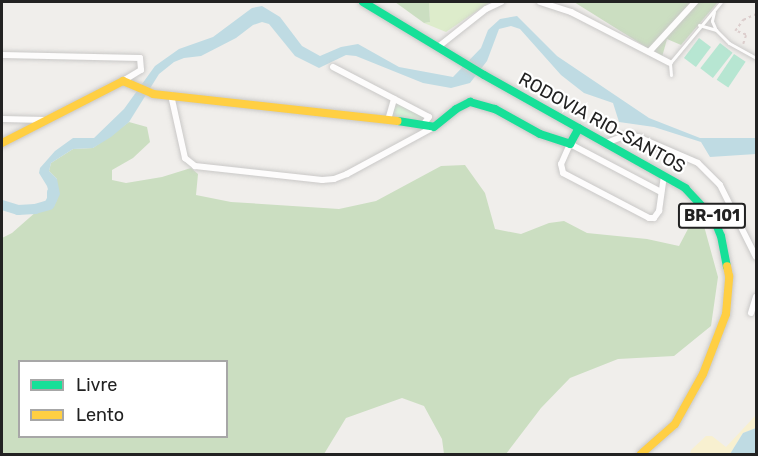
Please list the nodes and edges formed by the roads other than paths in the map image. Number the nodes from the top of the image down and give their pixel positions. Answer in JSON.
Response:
{"nodes":[{"id":1,"x":363,"y":2,"type":"edge"},
{"id":2,"x":501,"y":2,"type":"edge"},
{"id":3,"x":540,"y":2,"type":"edge"},
{"id":4,"x":695,"y":2,"type":"edge"},
{"id":5,"x":721,"y":2,"type":"edge"},
{"id":6,"x":714,"y":10,"type":"junction"},
{"id":7,"x":699,"y":25,"type":"junction"},
{"id":8,"x":716,"y":30,"type":"junction"},
{"id":9,"x":438,"y":47,"type":"junction"},
{"id":10,"x":650,"y":51,"type":"junction"},
{"id":11,"x":2,"y":55,"type":"edge"},
{"id":12,"x":756,"y":58,"type":"edge"},
{"id":13,"x":670,"y":63,"type":"junction"},
{"id":14,"x":333,"y":67,"type":"dead end"},
{"id":15,"x":671,"y":75,"type":"dead end"},
{"id":16,"x":123,"y":81,"type":"junction"},
{"id":17,"x":171,"y":95,"type":"junction"},
{"id":18,"x":394,"y":99,"type":"junction"},
{"id":19,"x":2,"y":119,"type":"edge"},
{"id":20,"x":47,"y":120,"type":"junction"},
{"id":21,"x":388,"y":120,"type":"junction"},
{"id":22,"x":423,"y":125,"type":"junction"},
{"id":23,"x":434,"y":128,"type":"junction"},
{"id":24,"x":579,"y":128,"type":"junction"},
{"id":25,"x":606,"y":143,"type":"junction"},
{"id":26,"x":2,"y":144,"type":"edge"},
{"id":27,"x":570,"y":144,"type":"junction"},
{"id":28,"x":664,"y":175,"type":"junction"},
{"id":29,"x":660,"y":192,"type":"junction"},
{"id":30,"x":756,"y":257,"type":"edge"},
{"id":31,"x":756,"y":297,"type":"edge"},
{"id":32,"x":751,"y":313,"type":"dead end"},
{"id":33,"x":641,"y":454,"type":"edge"}],
"edges":[{"from":1,"to":9,"type":"main road","name":"RODOVIA RIO-SANTOS","number":"BR-101"},
{"from":2,"to":9,"type":"street"},
{"from":3,"to":10,"type":"street"},
{"from":4,"to":10,"type":"street"},
{"from":5,"to":6,"type":"lane"},
{"from":6,"to":7,"type":"lane"},
{"from":6,"to":8,"type":"lane"},
{"from":7,"to":8,"type":"lane"},
{"from":7,"to":13,"type":"lane"},
{"from":8,"to":12,"type":"lane"},
{"from":9,"to":24,"type":"main road","name":"RODOVIA RIO-SANTOS","number":"BR-101"},
{"from":10,"to":13,"type":"street"},
{"from":11,"to":16,"type":"street"},
{"from":13,"to":15,"type":"lane"},
{"from":14,"to":18,"type":"street"},
{"from":16,"to":17,"type":"main road"},
{"from":16,"to":20,"type":"main road"},
{"from":17,"to":21,"type":"main road"},
{"from":17,"to":23,"type":"street"},
{"from":18,"to":21,"type":"street"},
{"from":18,"to":22,"type":"street"},
{"from":19,"to":20,"type":"street"},
{"from":20,"to":26,"type":"main road"},
{"from":21,"to":22,"type":"main road"},
{"from":22,"to":23,"type":"main road"},
{"from":23,"to":27,"type":"main road"},
{"from":24,"to":25,"type":"main road","name":"RODOVIA RIO-SANTOS","number":"BR-101"},
{"from":24,"to":27,"type":"main road"},
{"from":25,"to":28,"type":"main road","name":"RODOVIA RIO-SANTOS","number":"BR-101"},
{"from":25,"to":30,"type":"street"},
{"from":27,"to":29,"type":"street"},
{"from":27,"to":29,"type":"street"},
{"from":28,"to":29,"type":"street"},
{"from":28,"to":33,"type":"main road","name":"RODOVIA RIO-SANTOS","number":"BR-101"},
{"from":31,"to":32,"type":"street"}]}
